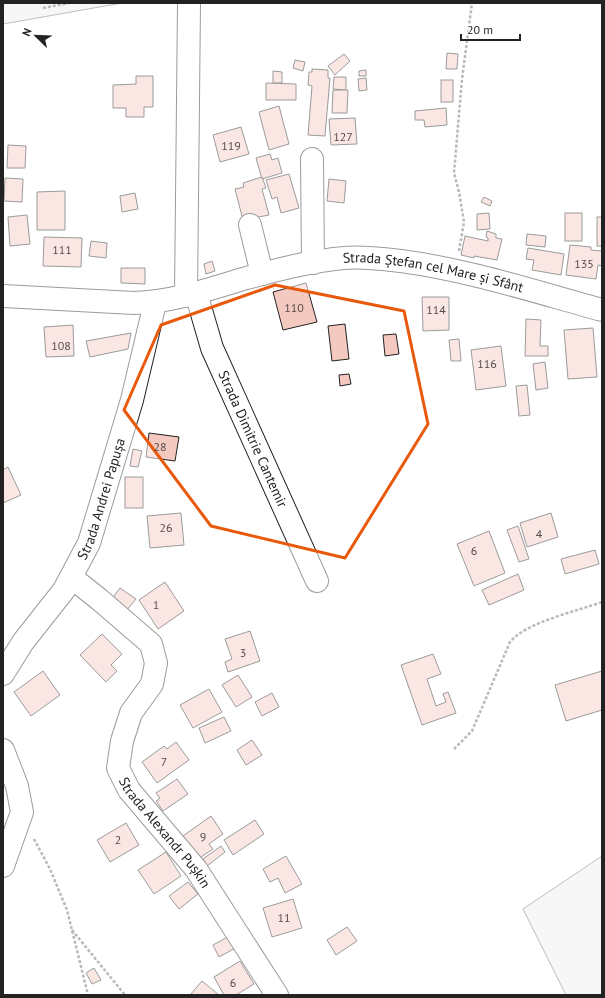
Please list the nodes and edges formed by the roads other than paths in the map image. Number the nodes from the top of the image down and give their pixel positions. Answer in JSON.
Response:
{"nodes":[{"id":1,"x":189,"y":3,"type":"edge"},
{"id":2,"x":312,"y":159,"type":"dead end"},
{"id":3,"x":250,"y":225,"type":"dead end"},
{"id":4,"x":313,"y":263,"type":"junction"},
{"id":5,"x":262,"y":274,"type":"junction"},
{"id":6,"x":191,"y":295,"type":"junction"},
{"id":7,"x":3,"y":296,"type":"edge"},
{"id":8,"x":155,"y":302,"type":"junction"},
{"id":9,"x":602,"y":310,"type":"edge"},
{"id":10,"x":71,"y":577,"type":"junction"},
{"id":11,"x":317,"y":581,"type":"dead end"},
{"id":12,"x":3,"y":674,"type":"edge"},
{"id":13,"x":3,"y":750,"type":"edge"},
{"id":14,"x":3,"y":866,"type":"edge"},
{"id":15,"x":277,"y":995,"type":"edge"}],
"edges":[{"from":1,"to":6,"type":"street"},
{"from":2,"to":4,"type":"street"},
{"from":3,"to":5,"type":"street"},
{"from":4,"to":5,"type":"street","name":"Strada Ștefan cel Mare și Sfânt"},
{"from":4,"to":9,"type":"street","name":"Strada Ștefan cel Mare și Sfânt"},
{"from":5,"to":6,"type":"street","name":"Strada Ștefan cel Mare și Sfânt"},
{"from":6,"to":8,"type":"street","name":"Strada Ștefan cel Mare și Sfânt"},
{"from":6,"to":11,"type":"street","name":"Strada Dimitrie Cantemir"},
{"from":7,"to":8,"type":"street","name":"Strada Ștefan cel Mare și Sfânt"},
{"from":8,"to":10,"type":"street","name":"Strada Andrei Papușa"},
{"from":10,"to":12,"type":"street","name":"Strada Andrei Papușa"},
{"from":10,"to":15,"type":"street","name":"Strada Alexandr Pușkin"},
{"from":13,"to":14,"type":"street"}]}
